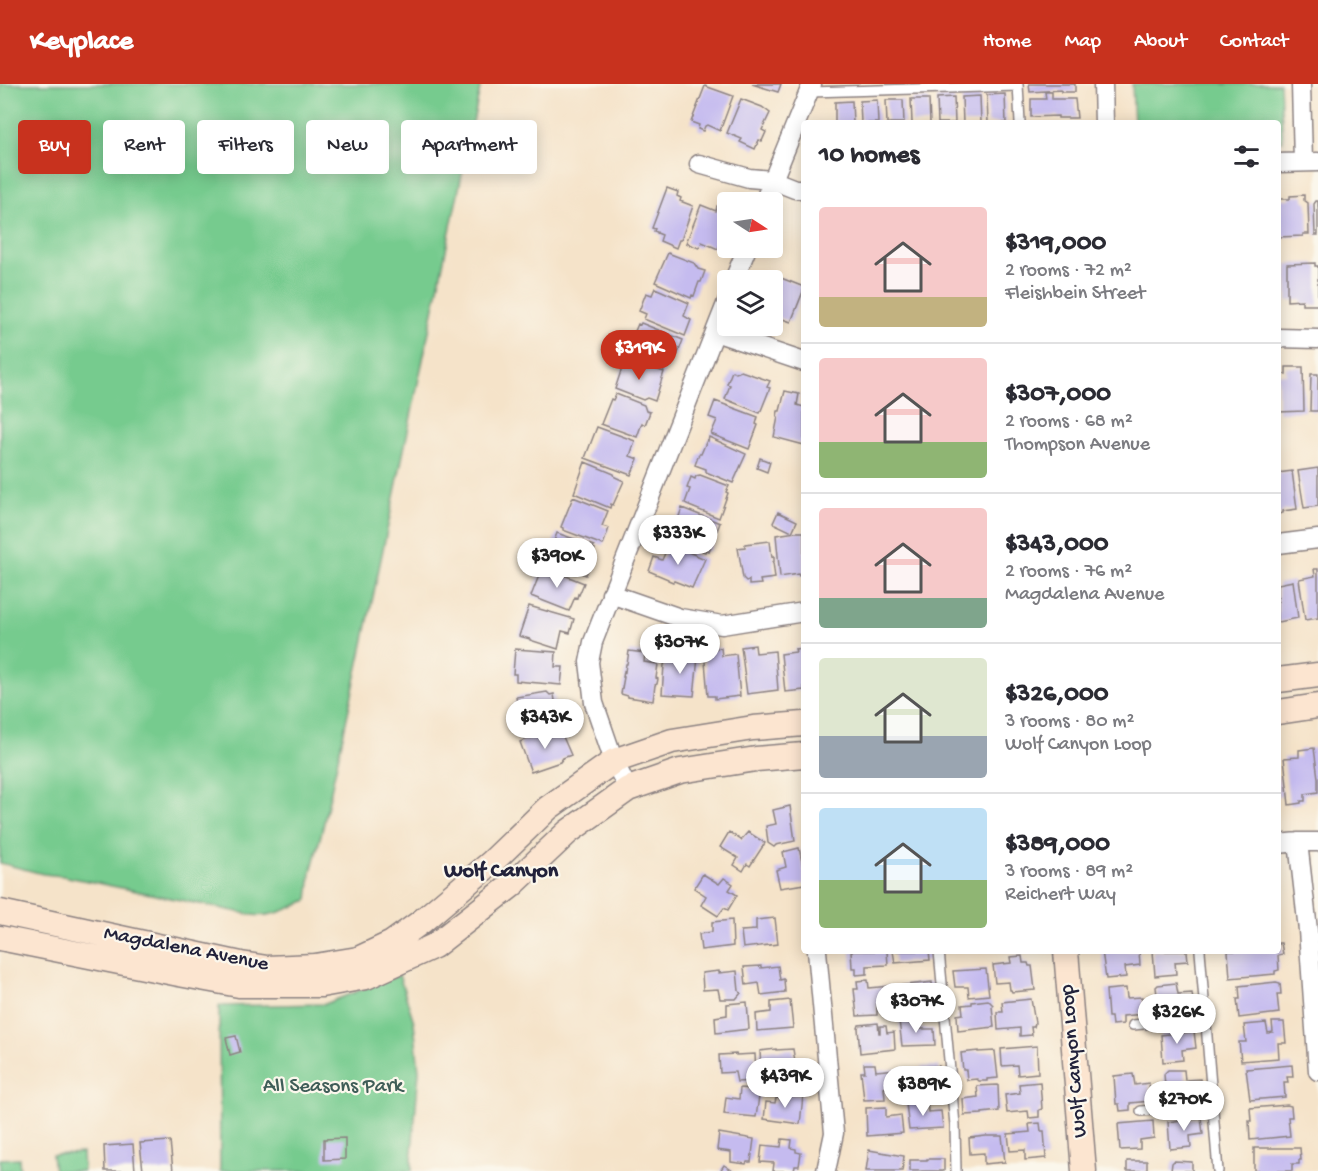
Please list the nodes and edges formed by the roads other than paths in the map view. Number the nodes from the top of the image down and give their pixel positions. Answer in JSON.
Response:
{"nodes":[{"id":1,"x":1103,"y":84,"type":"edge"},
{"id":2,"x":1301,"y":84,"type":"edge"},
{"id":3,"x":1018,"y":85,"type":"edge"},
{"id":4,"x":811,"y":88,"type":"edge"},
{"id":5,"x":1020,"y":120,"type":"edge"},
{"id":6,"x":1104,"y":120,"type":"edge"},
{"id":7,"x":1311,"y":162,"type":"edge"},
{"id":8,"x":1281,"y":163,"type":"edge"},
{"id":9,"x":699,"y":164,"type":"dead end"},
{"id":10,"x":772,"y":180,"type":"junction"},
{"id":11,"x":801,"y":189,"type":"edge"},
{"id":12,"x":768,"y":192,"type":"edge"},
{"id":13,"x":717,"y":327,"type":"edge"},
{"id":14,"x":715,"y":332,"type":"junction"},
{"id":15,"x":1281,"y":338,"type":"edge"},
{"id":16,"x":1318,"y":339,"type":"edge"},
{"id":17,"x":801,"y":361,"type":"edge"},
{"id":18,"x":1318,"y":539,"type":"edge"},
{"id":19,"x":1281,"y":544,"type":"edge"},
{"id":20,"x":611,"y":594,"type":"junction"},
{"id":21,"x":801,"y":612,"type":"edge"},
{"id":22,"x":1318,"y":675,"type":"edge"},
{"id":23,"x":1281,"y":680,"type":"edge"},
{"id":24,"x":1318,"y":706,"type":"edge"},
{"id":25,"x":1281,"y":712,"type":"edge"},
{"id":26,"x":801,"y":724,"type":"edge"},
{"id":27,"x":801,"y":755,"type":"edge"},
{"id":28,"x":614,"y":761,"type":"junction"},
{"id":29,"x":628,"y":789,"type":"junction"},
{"id":30,"x":1298,"y":842,"type":"junction"},
{"id":31,"x":1318,"y":842,"type":"edge"},
{"id":32,"x":1281,"y":844,"type":"edge"},
{"id":33,"x":0,"y":912,"type":"edge"},
{"id":34,"x":0,"y":938,"type":"edge"},
{"id":35,"x":817,"y":954,"type":"edge"},
{"id":36,"x":939,"y":954,"type":"edge"},
{"id":37,"x":1066,"y":954,"type":"edge"},
{"id":38,"x":1200,"y":954,"type":"edge"},
{"id":39,"x":1206,"y":1018,"type":"junction"},
{"id":40,"x":1132,"y":1025,"type":"dead end"},
{"id":41,"x":1318,"y":1071,"type":"edge"},
{"id":42,"x":1214,"y":1105,"type":"junction"},
{"id":43,"x":1141,"y":1111,"type":"dead end"},
{"id":44,"x":826,"y":1171,"type":"edge"},
{"id":45,"x":956,"y":1171,"type":"edge"},
{"id":46,"x":1084,"y":1171,"type":"edge"},
{"id":47,"x":1218,"y":1171,"type":"edge"}],
"edges":[{"from":1,"to":6,"type":"street"},
{"from":2,"to":7,"type":"street"},
{"from":3,"to":4,"type":"lane"},
{"from":3,"to":5,"type":"lane"},
{"from":4,"to":10,"type":"street"},
{"from":7,"to":8,"type":"street"},
{"from":9,"to":10,"type":"street"},
{"from":10,"to":11,"type":"street"},
{"from":10,"to":12,"type":"street"},
{"from":13,"to":14,"type":"street"},
{"from":14,"to":17,"type":"street"},
{"from":14,"to":20,"type":"street"},
{"from":15,"to":16,"type":"street"},
{"from":18,"to":19,"type":"street"},
{"from":20,"to":21,"type":"street"},
{"from":20,"to":28,"type":"street"},
{"from":22,"to":23,"type":"street"},
{"from":24,"to":25,"type":"street"},
{"from":26,"to":28,"type":"street","name":"Magdalena Avenue"},
{"from":27,"to":29,"type":"street","name":"Magdalena Avenue"},
{"from":28,"to":29,"type":"street"},
{"from":28,"to":33,"type":"street","name":"Magdalena Avenue"},
{"from":29,"to":34,"type":"street","name":"Magdalena Avenue"},
{"from":30,"to":31,"type":"street"},
{"from":30,"to":32,"type":"street"},
{"from":30,"to":41,"type":"street"},
{"from":35,"to":44,"type":"street"},
{"from":36,"to":45,"type":"lane"},
{"from":37,"to":46,"type":"street","name":"Wolf Canyon Loop"},
{"from":38,"to":39,"type":"lane"},
{"from":39,"to":40,"type":"lane"},
{"from":39,"to":42,"type":"lane"},
{"from":42,"to":43,"type":"lane"},
{"from":42,"to":47,"type":"lane"}]}
